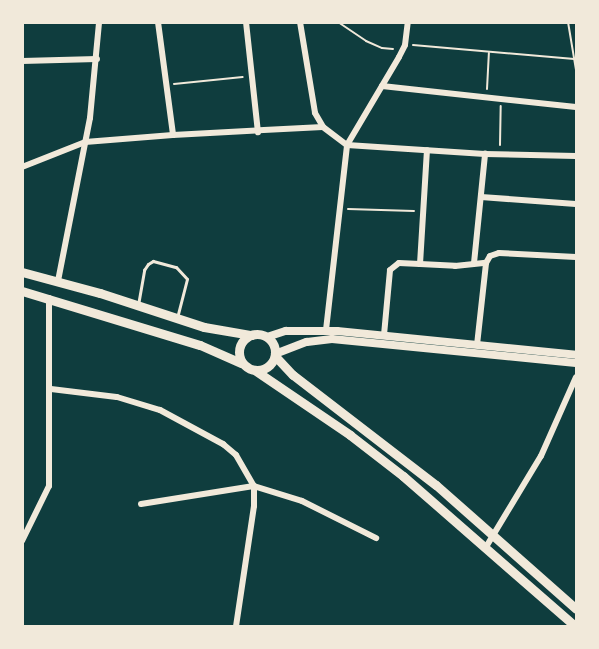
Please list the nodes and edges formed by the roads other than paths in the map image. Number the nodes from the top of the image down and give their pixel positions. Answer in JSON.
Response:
{"nodes":[{"id":1,"x":99,"y":22,"type":"edge"},
{"id":2,"x":158,"y":22,"type":"edge"},
{"id":3,"x":246,"y":22,"type":"edge"},
{"id":4,"x":300,"y":22,"type":"edge"},
{"id":5,"x":408,"y":22,"type":"edge"},
{"id":6,"x":97,"y":59,"type":"junction"},
{"id":7,"x":22,"y":62,"type":"edge"},
{"id":8,"x":382,"y":86,"type":"junction"},
{"id":9,"x":576,"y":107,"type":"edge"},
{"id":10,"x":323,"y":127,"type":"junction"},
{"id":11,"x":258,"y":132,"type":"junction"},
{"id":12,"x":173,"y":135,"type":"junction"},
{"id":13,"x":85,"y":142,"type":"junction"},
{"id":14,"x":347,"y":145,"type":"junction"},
{"id":15,"x":426,"y":150,"type":"junction"},
{"id":16,"x":485,"y":154,"type":"junction"},
{"id":17,"x":576,"y":156,"type":"edge"},
{"id":18,"x":22,"y":167,"type":"edge"},
{"id":19,"x":481,"y":197,"type":"junction"},
{"id":20,"x":576,"y":204,"type":"edge"},
{"id":21,"x":576,"y":257,"type":"edge"},
{"id":22,"x":486,"y":263,"type":"junction"},
{"id":23,"x":420,"y":264,"type":"junction"},
{"id":24,"x":474,"y":264,"type":"junction"},
{"id":25,"x":22,"y":272,"type":"edge"},
{"id":26,"x":58,"y":281,"type":"junction"},
{"id":27,"x":22,"y":291,"type":"edge"},
{"id":28,"x":49,"y":298,"type":"junction"},
{"id":29,"x":138,"y":305,"type":"junction"},
{"id":30,"x":177,"y":319,"type":"junction"},
{"id":31,"x":326,"y":330,"type":"junction"},
{"id":32,"x":250,"y":335,"type":"junction"},
{"id":33,"x":384,"y":335,"type":"junction"},
{"id":34,"x":267,"y":337,"type":"junction"},
{"id":35,"x":477,"y":345,"type":"junction"},
{"id":36,"x":275,"y":355,"type":"junction"},
{"id":37,"x":576,"y":355,"type":"edge"},
{"id":38,"x":241,"y":363,"type":"junction"},
{"id":39,"x":576,"y":363,"type":"edge"},
{"id":40,"x":256,"y":371,"type":"junction"},
{"id":41,"x":576,"y":377,"type":"edge"},
{"id":42,"x":51,"y":389,"type":"junction"},
{"id":43,"x":254,"y":486,"type":"junction"},
{"id":44,"x":141,"y":504,"type":"dead end"},
{"id":45,"x":494,"y":534,"type":"junction"},
{"id":46,"x":376,"y":538,"type":"dead end"},
{"id":47,"x":22,"y":541,"type":"edge"},
{"id":48,"x":486,"y":547,"type":"junction"},
{"id":49,"x":576,"y":609,"type":"edge"},
{"id":50,"x":236,"y":627,"type":"edge"},
{"id":51,"x":575,"y":627,"type":"edge"}],
"edges":[{"from":1,"to":6,"type":"street"},
{"from":2,"to":12,"type":"street"},
{"from":3,"to":11,"type":"street"},
{"from":4,"to":10,"type":"street"},
{"from":5,"to":8,"type":"street"},
{"from":6,"to":7,"type":"street"},
{"from":6,"to":13,"type":"street"},
{"from":8,"to":9,"type":"street"},
{"from":8,"to":14,"type":"street"},
{"from":10,"to":11,"type":"street"},
{"from":10,"to":14,"type":"street"},
{"from":11,"to":12,"type":"street"},
{"from":12,"to":13,"type":"street"},
{"from":13,"to":18,"type":"street"},
{"from":13,"to":26,"type":"street"},
{"from":14,"to":15,"type":"street"},
{"from":14,"to":31,"type":"street"},
{"from":15,"to":16,"type":"street"},
{"from":15,"to":23,"type":"street"},
{"from":16,"to":17,"type":"street"},
{"from":16,"to":19,"type":"street"},
{"from":19,"to":20,"type":"street"},
{"from":19,"to":24,"type":"street"},
{"from":21,"to":22,"type":"street"},
{"from":22,"to":24,"type":"street"},
{"from":22,"to":35,"type":"street"},
{"from":23,"to":24,"type":"street"},
{"from":23,"to":33,"type":"street"},
{"from":25,"to":26,"type":"main road"},
{"from":26,"to":29,"type":"main road"},
{"from":27,"to":28,"type":"main road"},
{"from":28,"to":38,"type":"main road"},
{"from":28,"to":42,"type":"street"},
{"from":29,"to":30,"type":"main road"},
{"from":29,"to":30,"type":"lane"},
{"from":30,"to":32,"type":"main road"},
{"from":31,"to":33,"type":"street"},
{"from":31,"to":34,"type":"street"},
{"from":32,"to":34,"type":"main road"},
{"from":32,"to":38,"type":"main road"},
{"from":33,"to":35,"type":"street"},
{"from":34,"to":36,"type":"main road"},
{"from":35,"to":37,"type":"street"},
{"from":36,"to":39,"type":"street"},
{"from":36,"to":40,"type":"main road"},
{"from":36,"to":45,"type":"main road"},
{"from":38,"to":40,"type":"main road"},
{"from":40,"to":48,"type":"main road"},
{"from":41,"to":45,"type":"street"},
{"from":42,"to":43,"type":"street"},
{"from":42,"to":47,"type":"street"},
{"from":43,"to":44,"type":"street"},
{"from":43,"to":46,"type":"street"},
{"from":43,"to":50,"type":"street"},
{"from":45,"to":48,"type":"street"},
{"from":45,"to":49,"type":"main road"},
{"from":48,"to":51,"type":"main road"}]}
